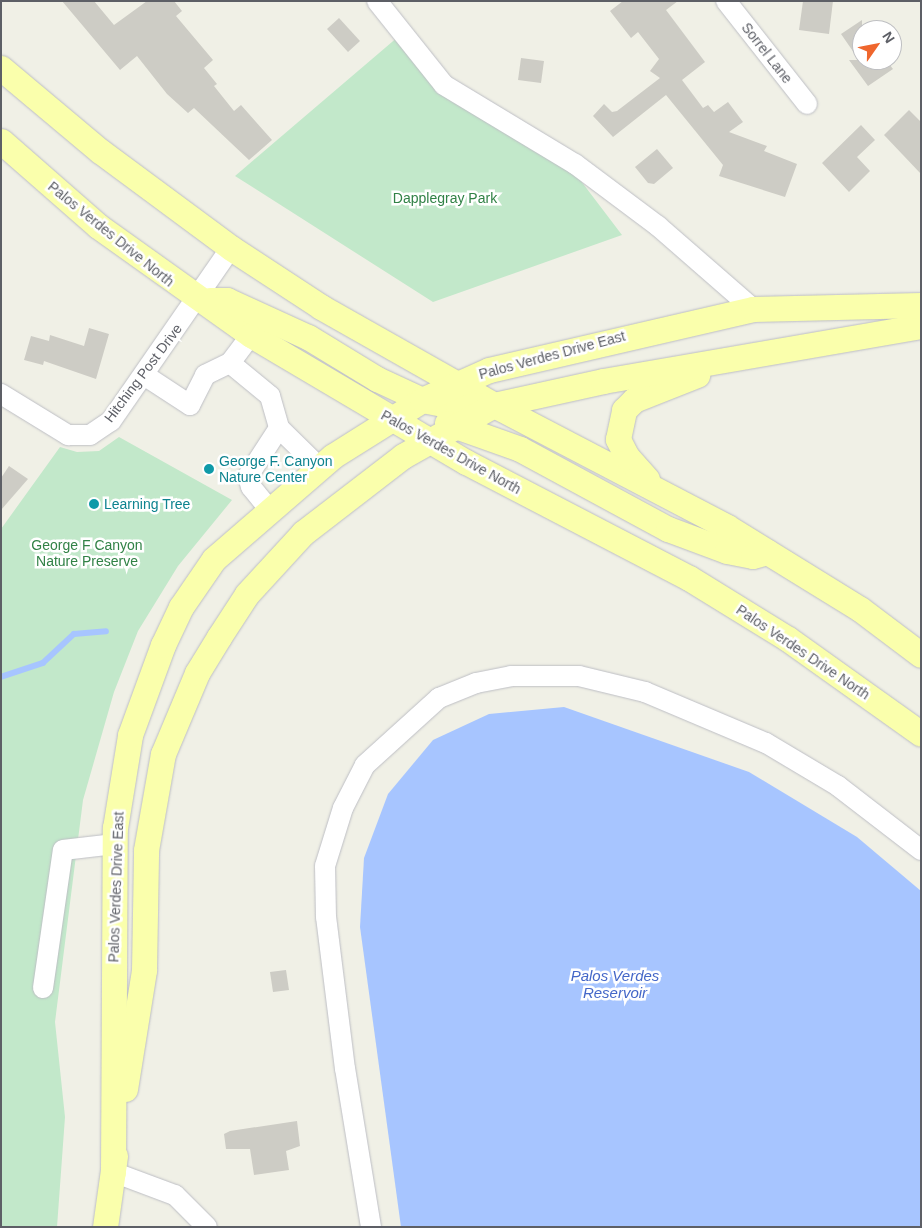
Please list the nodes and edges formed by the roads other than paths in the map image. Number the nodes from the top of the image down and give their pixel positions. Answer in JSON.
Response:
{"nodes":[{"id":1,"x":377,"y":1,"type":"edge"},
{"id":2,"x":726,"y":1,"type":"edge"},
{"id":3,"x":1,"y":68,"type":"edge"},
{"id":4,"x":807,"y":104,"type":"dead end"},
{"id":5,"x":1,"y":141,"type":"edge"},
{"id":6,"x":231,"y":248,"type":"junction"},
{"id":7,"x":195,"y":299,"type":"junction"},
{"id":8,"x":921,"y":305,"type":"edge"},
{"id":9,"x":753,"y":309,"type":"junction"},
{"id":10,"x":921,"y":326,"type":"edge"},
{"id":11,"x":251,"y":335,"type":"junction"},
{"id":12,"x":718,"y":361,"type":"junction"},
{"id":13,"x":230,"y":363,"type":"junction"},
{"id":14,"x":144,"y":375,"type":"junction"},
{"id":15,"x":454,"y":383,"type":"junction"},
{"id":16,"x":1,"y":394,"type":"edge"},
{"id":17,"x":422,"y":400,"type":"junction"},
{"id":18,"x":494,"y":405,"type":"junction"},
{"id":19,"x":392,"y":418,"type":"junction"},
{"id":20,"x":457,"y":425,"type":"junction"},
{"id":21,"x":279,"y":428,"type":"junction"},
{"id":22,"x":431,"y":440,"type":"junction"},
{"id":23,"x":320,"y":468,"type":"junction"},
{"id":24,"x":657,"y":490,"type":"junction"},
{"id":25,"x":269,"y":509,"type":"junction"},
{"id":26,"x":768,"y":551,"type":"junction"},
{"id":27,"x":921,"y":655,"type":"edge"},
{"id":28,"x":921,"y":734,"type":"edge"},
{"id":29,"x":115,"y":844,"type":"junction"},
{"id":30,"x":921,"y":850,"type":"edge"},
{"id":31,"x":43,"y":988,"type":"dead end"},
{"id":32,"x":113,"y":1172,"type":"junction"},
{"id":33,"x":105,"y":1227,"type":"edge"},
{"id":34,"x":207,"y":1227,"type":"edge"},
{"id":35,"x":372,"y":1227,"type":"edge"}],
"edges":[{"from":1,"to":9,"type":"street"},
{"from":2,"to":4,"type":"street","name":"Sorrel Lane"},
{"from":3,"to":6,"type":"main road"},
{"from":5,"to":7,"type":"main road","name":"Palos Verdes Drive North"},
{"from":6,"to":7,"type":"street","name":"Hitching Post Drive"},
{"from":6,"to":15,"type":"main road"},
{"from":7,"to":11,"type":"main road","name":"Palos Verdes Drive North"},
{"from":7,"to":14,"type":"street","name":"Hitching Post Drive"},
{"from":7,"to":17,"type":"main road"},
{"from":8,"to":9,"type":"main road","name":"Palos Verdes Drive East"},
{"from":9,"to":15,"type":"main road","name":"Palos Verdes Drive East"},
{"from":10,"to":12,"type":"main road","name":"Palos Verdes Drive East"},
{"from":11,"to":13,"type":"street"},
{"from":11,"to":19,"type":"main road","name":"Palos Verdes Drive North"},
{"from":12,"to":18,"type":"main road","name":"Palos Verdes Drive East"},
{"from":12,"to":24,"type":"main road"},
{"from":13,"to":14,"type":"street"},
{"from":13,"to":21,"type":"street"},
{"from":14,"to":16,"type":"street","name":"Hitching Post Drive"},
{"from":15,"to":17,"type":"main road","name":"Palos Verdes Drive East"},
{"from":15,"to":18,"type":"main road"},
{"from":17,"to":18,"type":"main road"},
{"from":17,"to":19,"type":"main road","name":"Palos Verdes Drive East"},
{"from":18,"to":20,"type":"main road","name":"Palos Verdes Drive East"},
{"from":18,"to":24,"type":"main road"},
{"from":19,"to":20,"type":"main road"},
{"from":19,"to":22,"type":"main road","name":"Palos Verdes Drive North"},
{"from":19,"to":23,"type":"main road","name":"Palos Verdes Drive East"},
{"from":20,"to":22,"type":"main road","name":"Palos Verdes Drive East"},
{"from":20,"to":26,"type":"main road"},
{"from":21,"to":23,"type":"street"},
{"from":21,"to":25,"type":"street"},
{"from":22,"to":28,"type":"main road","name":"Palos Verdes Drive North"},
{"from":22,"to":32,"type":"main road","name":"Palos Verdes Drive East"},
{"from":23,"to":25,"type":"main road","name":"Palos Verdes Drive East"},
{"from":24,"to":26,"type":"main road"},
{"from":25,"to":29,"type":"main road","name":"Palos Verdes Drive East"},
{"from":26,"to":27,"type":"main road"},
{"from":29,"to":31,"type":"street"},
{"from":29,"to":32,"type":"main road","name":"Palos Verdes Drive East"},
{"from":30,"to":35,"type":"street"},
{"from":32,"to":33,"type":"main road","name":"Palos Verdes Drive East"},
{"from":32,"to":34,"type":"street"}]}
